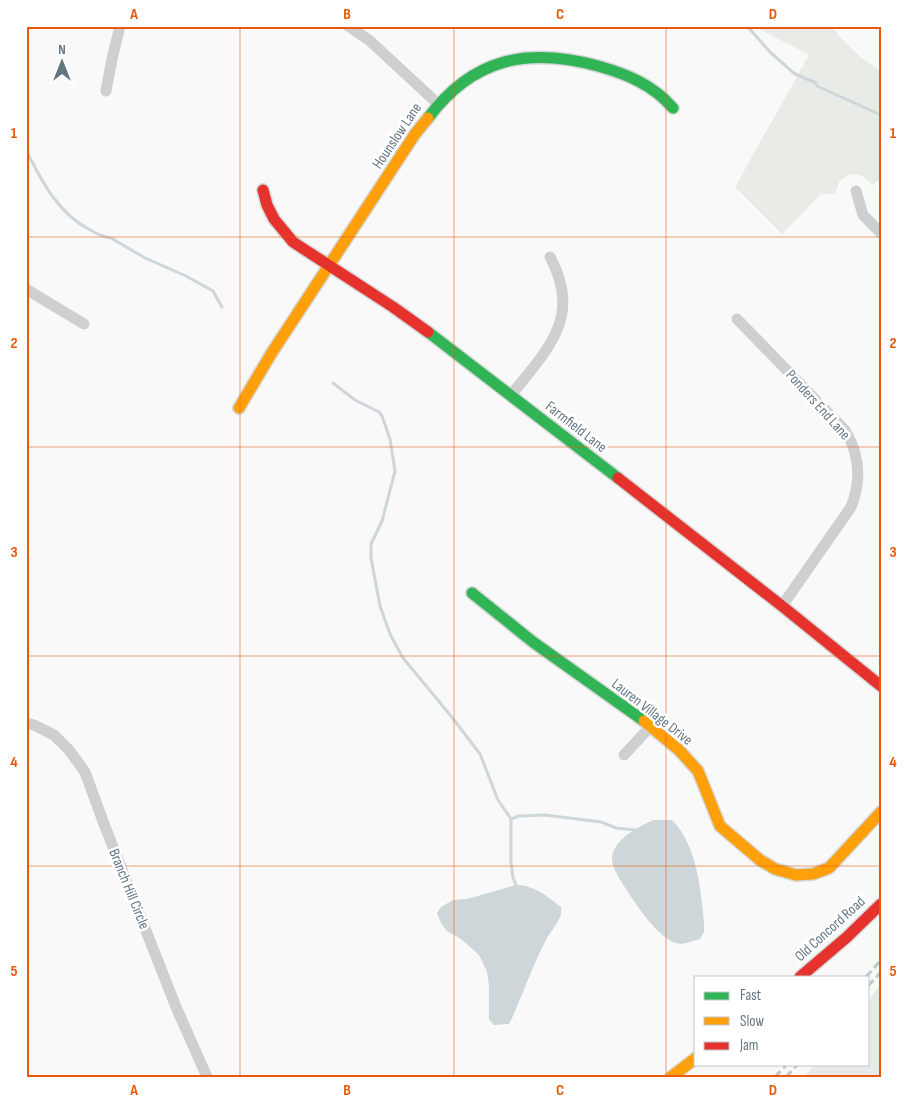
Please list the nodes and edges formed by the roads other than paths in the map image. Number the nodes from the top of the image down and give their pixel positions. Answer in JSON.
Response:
{"nodes":[{"id":1,"x":120,"y":26,"type":"edge"},
{"id":2,"x":354,"y":28,"type":"edge"},
{"id":3,"x":106,"y":91,"type":"dead end"},
{"id":4,"x":437,"y":103,"type":"junction"},
{"id":5,"x":673,"y":108,"type":"dead end"},
{"id":6,"x":263,"y":190,"type":"dead end"},
{"id":7,"x":856,"y":191,"type":"dead end"},
{"id":8,"x":881,"y":233,"type":"edge"},
{"id":9,"x":550,"y":257,"type":"dead end"},
{"id":10,"x":329,"y":266,"type":"junction"},
{"id":11,"x":26,"y":290,"type":"edge"},
{"id":12,"x":737,"y":319,"type":"dead end"},
{"id":13,"x":84,"y":324,"type":"dead end"},
{"id":14,"x":511,"y":395,"type":"junction"},
{"id":15,"x":239,"y":408,"type":"dead end"},
{"id":16,"x":472,"y":593,"type":"dead end"},
{"id":17,"x":782,"y":606,"type":"junction"},
{"id":18,"x":881,"y":686,"type":"edge"},
{"id":19,"x":26,"y":723,"type":"edge"},
{"id":20,"x":651,"y":726,"type":"junction"},
{"id":21,"x":624,"y":755,"type":"dead end"},
{"id":22,"x":881,"y":812,"type":"edge"},
{"id":23,"x":881,"y":904,"type":"edge"},
{"id":24,"x":801,"y":976,"type":"edge"},
{"id":25,"x":694,"y":1060,"type":"edge"},
{"id":26,"x":207,"y":1077,"type":"edge"},
{"id":27,"x":671,"y":1077,"type":"edge"}],
"edges":[{"from":1,"to":3,"type":"street"},
{"from":2,"to":4,"type":"street"},
{"from":4,"to":5,"type":"street","name":"Hounslow Lane"},
{"from":4,"to":10,"type":"street","name":"Hounslow Lane"},
{"from":6,"to":10,"type":"street","name":"Farmfield Lane"},
{"from":7,"to":8,"type":"street"},
{"from":9,"to":14,"type":"street"},
{"from":10,"to":14,"type":"street","name":"Farmfield Lane"},
{"from":10,"to":15,"type":"street","name":"Hounslow Lane"},
{"from":11,"to":13,"type":"street"},
{"from":12,"to":17,"type":"street","name":"Ponders End Lane"},
{"from":14,"to":17,"type":"street","name":"Farmfield Lane"},
{"from":16,"to":20,"type":"street","name":"Lauren Village Drive"},
{"from":17,"to":18,"type":"street","name":"Farmfield Lane"},
{"from":19,"to":26,"type":"street","name":"Branch Hill Circle"},
{"from":20,"to":21,"type":"street"},
{"from":20,"to":22,"type":"street","name":"Lauren Village Drive"},
{"from":23,"to":24,"type":"street","name":"Old Concord Road"},
{"from":25,"to":27,"type":"street"}]}
